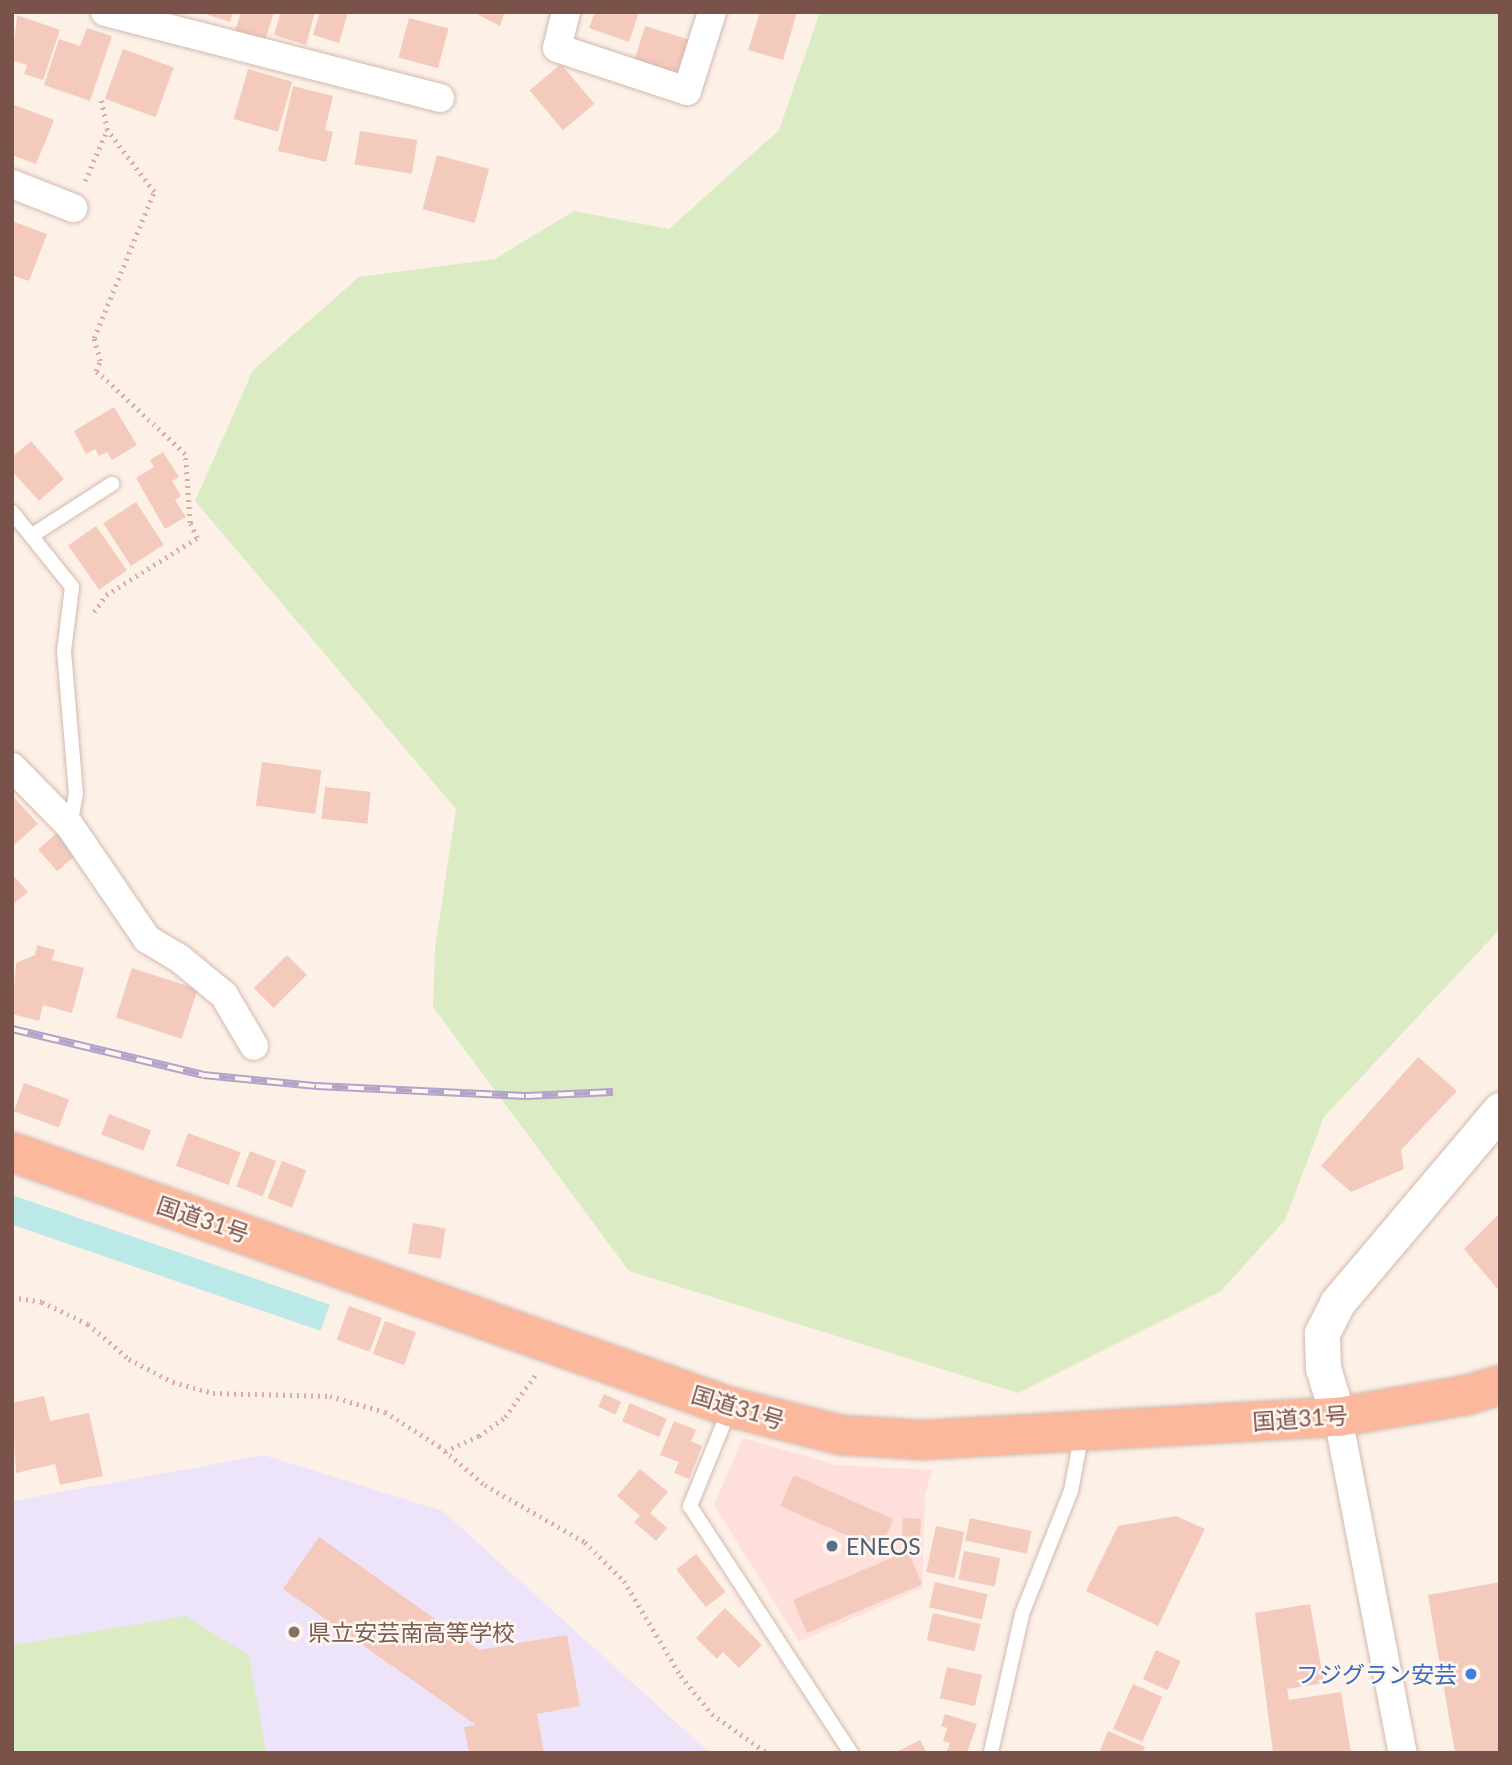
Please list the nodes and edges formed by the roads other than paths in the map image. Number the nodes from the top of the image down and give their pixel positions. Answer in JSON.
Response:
{"nodes":[{"id":1,"x":105,"y":12,"type":"edge"},
{"id":2,"x":566,"y":12,"type":"edge"},
{"id":3,"x":712,"y":12,"type":"edge"},
{"id":4,"x":440,"y":98,"type":"dead end"},
{"id":5,"x":12,"y":184,"type":"edge"},
{"id":6,"x":72,"y":208,"type":"road end"},
{"id":7,"x":112,"y":484,"type":"dead end"},
{"id":8,"x":12,"y":512,"type":"edge"},
{"id":9,"x":34,"y":534,"type":"junction"},
{"id":10,"x":12,"y":767,"type":"edge"},
{"id":11,"x":70,"y":826,"type":"junction"},
{"id":12,"x":254,"y":1046,"type":"dead end"},
{"id":13,"x":1500,"y":1110,"type":"edge"},
{"id":14,"x":12,"y":1152,"type":"edge"},
{"id":15,"x":1500,"y":1385,"type":"edge"},
{"id":16,"x":730,"y":1407,"type":"junction"},
{"id":17,"x":1338,"y":1417,"type":"junction"},
{"id":18,"x":1082,"y":1431,"type":"junction"},
{"id":19,"x":991,"y":1752,"type":"edge"},
{"id":20,"x":851,"y":1753,"type":"edge"},
{"id":21,"x":1403,"y":1753,"type":"edge"}],
"edges":[{"from":1,"to":4,"type":"street"},
{"from":2,"to":3,"type":"street"},
{"from":5,"to":6,"type":"street"},
{"from":7,"to":9,"type":"lane"},
{"from":8,"to":9,"type":"lane"},
{"from":9,"to":11,"type":"lane"},
{"from":10,"to":11,"type":"street"},
{"from":11,"to":12,"type":"street"},
{"from":13,"to":17,"type":"street"},
{"from":14,"to":16,"type":"highway","name":"国道31号"},
{"from":15,"to":17,"type":"highway","name":"国道31号"},
{"from":16,"to":18,"type":"highway","name":"国道31号"},
{"from":16,"to":20,"type":"lane"},
{"from":17,"to":18,"type":"highway","name":"国道31号"},
{"from":17,"to":21,"type":"street"},
{"from":18,"to":19,"type":"lane"}]}
